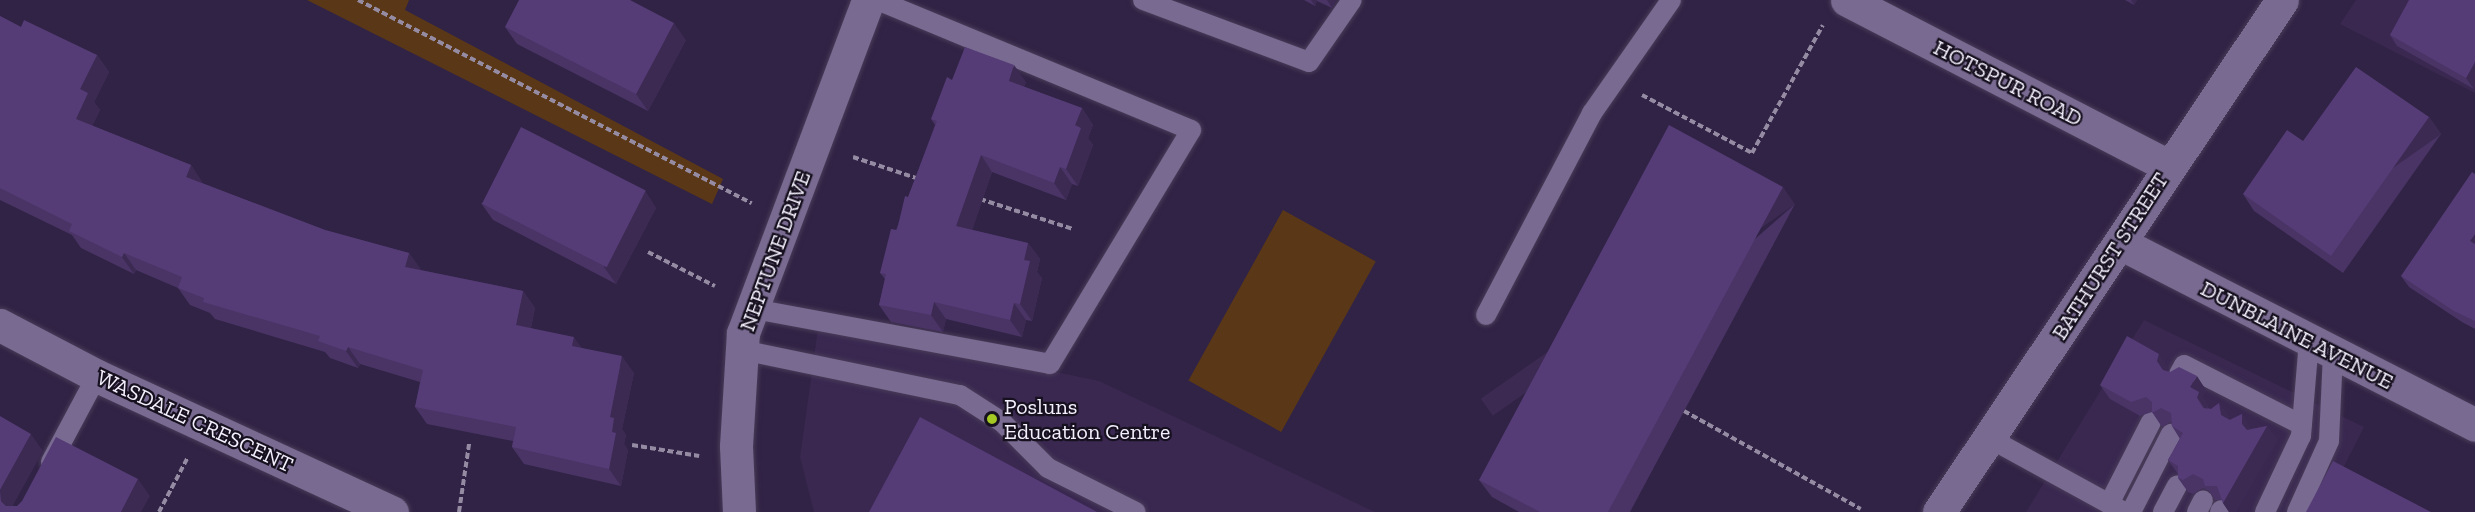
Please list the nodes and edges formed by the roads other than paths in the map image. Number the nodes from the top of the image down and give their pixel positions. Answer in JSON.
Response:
{"nodes":[{"id":1,"x":868,"y":0,"type":"edge"},
{"id":2,"x":877,"y":0,"type":"edge"},
{"id":3,"x":1143,"y":0,"type":"edge"},
{"id":4,"x":1352,"y":0,"type":"edge"},
{"id":5,"x":1671,"y":0,"type":"edge"},
{"id":6,"x":2282,"y":0,"type":"edge"},
{"id":7,"x":1836,"y":10,"type":"edge"},
{"id":8,"x":2169,"y":166,"type":"junction"},
{"id":9,"x":2120,"y":243,"type":"junction"},
{"id":10,"x":754,"y":309,"type":"junction"},
{"id":11,"x":1486,"y":315,"type":"dead end"},
{"id":12,"x":0,"y":325,"type":"edge"},
{"id":13,"x":2321,"y":347,"type":"junction"},
{"id":14,"x":742,"y":350,"type":"junction"},
{"id":15,"x":2179,"y":374,"type":"edge"},
{"id":16,"x":97,"y":376,"type":"junction"},
{"id":17,"x":2151,"y":422,"type":"edge"},
{"id":18,"x":2302,"y":425,"type":"junction"},
{"id":19,"x":2475,"y":425,"type":"edge"},
{"id":20,"x":2171,"y":434,"type":"edge"},
{"id":21,"x":1989,"y":438,"type":"junction"},
{"id":22,"x":40,"y":482,"type":"edge"},
{"id":23,"x":2177,"y":486,"type":"edge"},
{"id":24,"x":2117,"y":508,"type":"edge"},
{"id":25,"x":1942,"y":511,"type":"edge"},
{"id":26,"x":392,"y":512,"type":"edge"},
{"id":27,"x":739,"y":512,"type":"edge"},
{"id":28,"x":1136,"y":512,"type":"edge"},
{"id":29,"x":2131,"y":512,"type":"edge"},
{"id":30,"x":2163,"y":512,"type":"edge"},
{"id":31,"x":2265,"y":512,"type":"edge"},
{"id":32,"x":2297,"y":512,"type":"edge"}],
"edges":[{"from":1,"to":10,"type":"street","name":"NEPTUNE DRIVE"},
{"from":2,"to":10,"type":"lane"},
{"from":3,"to":4,"type":"lane"},
{"from":5,"to":11,"type":"lane"},
{"from":6,"to":8,"type":"street","name":"BATHURST STREET"},
{"from":7,"to":8,"type":"street","name":"HOTSPUR ROAD"},
{"from":8,"to":9,"type":"street","name":"BATHURST STREET"},
{"from":9,"to":13,"type":"street","name":"DUNBLAINE AVENUE"},
{"from":9,"to":21,"type":"street","name":"BATHURST STREET"},
{"from":10,"to":14,"type":"street","name":"NEPTUNE DRIVE"},
{"from":12,"to":16,"type":"street","name":"WASDALE CRESCENT"},
{"from":13,"to":18,"type":"lane"},
{"from":13,"to":19,"type":"street","name":"DUNBLAINE AVENUE"},
{"from":13,"to":32,"type":"lane"},
{"from":14,"to":27,"type":"street","name":"NEPTUNE DRIVE"},
{"from":14,"to":28,"type":"lane"},
{"from":15,"to":18,"type":"lane"},
{"from":16,"to":22,"type":"lane"},
{"from":16,"to":26,"type":"street","name":"WASDALE CRESCENT"},
{"from":17,"to":24,"type":"lane"},
{"from":18,"to":31,"type":"lane"},
{"from":20,"to":29,"type":"lane"},
{"from":21,"to":24,"type":"lane"},
{"from":21,"to":25,"type":"street","name":"BATHURST STREET"},
{"from":23,"to":30,"type":"lane"}]}
